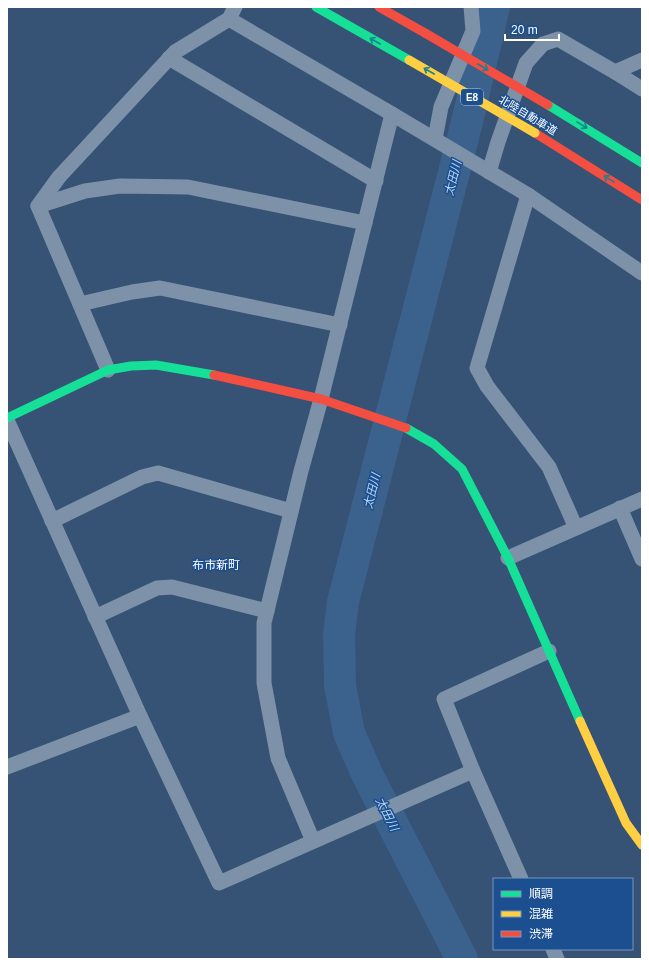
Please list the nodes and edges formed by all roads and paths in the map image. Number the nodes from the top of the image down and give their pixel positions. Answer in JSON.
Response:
{"nodes":[{"id":1,"x":316,"y":7,"type":"edge"},
{"id":2,"x":379,"y":7,"type":"edge"},
{"id":3,"x":471,"y":7,"type":"edge"},
{"id":4,"x":232,"y":13,"type":"edge"},
{"id":5,"x":169,"y":58,"type":"junction"},
{"id":6,"x":642,"y":60,"type":"edge"},
{"id":7,"x":615,"y":72,"type":"junction"},
{"id":8,"x":642,"y":89,"type":"edge"},
{"id":9,"x":392,"y":114,"type":"junction"},
{"id":10,"x":434,"y":139,"type":"junction"},
{"id":11,"x":642,"y":163,"type":"edge"},
{"id":12,"x":489,"y":172,"type":"junction"},
{"id":13,"x":376,"y":181,"type":"junction"},
{"id":14,"x":528,"y":195,"type":"junction"},
{"id":15,"x":642,"y":200,"type":"edge"},
{"id":16,"x":38,"y":206,"type":"junction"},
{"id":17,"x":365,"y":224,"type":"junction"},
{"id":18,"x":642,"y":273,"type":"edge"},
{"id":19,"x":80,"y":304,"type":"junction"},
{"id":20,"x":340,"y":325,"type":"junction"},
{"id":21,"x":108,"y":370,"type":"junction"},
{"id":22,"x":321,"y":399,"type":"junction"},
{"id":23,"x":7,"y":419,"type":"edge"},
{"id":24,"x":642,"y":499,"type":"edge"},
{"id":25,"x":620,"y":508,"type":"junction"},
{"id":26,"x":292,"y":511,"type":"junction"},
{"id":27,"x":52,"y":521,"type":"junction"},
{"id":28,"x":576,"y":528,"type":"junction"},
{"id":29,"x":508,"y":558,"type":"junction"},
{"id":30,"x":642,"y":559,"type":"edge"},
{"id":31,"x":267,"y":611,"type":"junction"},
{"id":32,"x":95,"y":617,"type":"junction"},
{"id":33,"x":549,"y":651,"type":"junction"},
{"id":34,"x":140,"y":716,"type":"junction"},
{"id":35,"x":8,"y":763,"type":"edge"},
{"id":36,"x":473,"y":771,"type":"junction"},
{"id":37,"x":313,"y":842,"type":"junction"},
{"id":38,"x":642,"y":845,"type":"edge"},
{"id":39,"x":521,"y":878,"type":"edge"}],
"edges":[{"from":15,"to":1,"type":"main road","name":"北陸自動車道","number":"E8","one_way":true,"bridge":true},
{"from":2,"to":11,"type":"main road","name":"北陸自動車道","one_way":true,"bridge":true},
{"from":3,"to":10,"type":"street"},
{"from":4,"to":5,"type":"street"},
{"from":4,"to":9,"type":"street"},
{"from":5,"to":13,"type":"street"},
{"from":5,"to":16,"type":"street"},
{"from":6,"to":7,"type":"street"},
{"from":7,"to":8,"type":"street"},
{"from":7,"to":12,"type":"street"},
{"from":9,"to":10,"type":"street"},
{"from":9,"to":13,"type":"street"},
{"from":10,"to":12,"type":"street"},
{"from":12,"to":14,"type":"street"},
{"from":13,"to":17,"type":"street"},
{"from":14,"to":18,"type":"street"},
{"from":14,"to":28,"type":"street"},
{"from":16,"to":17,"type":"street"},
{"from":16,"to":19,"type":"street"},
{"from":17,"to":20,"type":"street"},
{"from":19,"to":20,"type":"street"},
{"from":19,"to":21,"type":"street"},
{"from":20,"to":22,"type":"street"},
{"from":21,"to":22,"type":"main road"},
{"from":21,"to":23,"type":"main road"},
{"from":22,"to":26,"type":"street"},
{"from":22,"to":29,"type":"main road"},
{"from":23,"to":27,"type":"street"},
{"from":24,"to":25,"type":"street"},
{"from":25,"to":28,"type":"street"},
{"from":25,"to":30,"type":"street"},
{"from":26,"to":27,"type":"street"},
{"from":26,"to":31,"type":"street"},
{"from":27,"to":32,"type":"street"},
{"from":28,"to":29,"type":"street"},
{"from":29,"to":33,"type":"main road"},
{"from":31,"to":32,"type":"street"},
{"from":31,"to":37,"type":"street"},
{"from":32,"to":34,"type":"street"},
{"from":33,"to":36,"type":"street"},
{"from":33,"to":38,"type":"main road"},
{"from":34,"to":35,"type":"street"},
{"from":34,"to":37,"type":"street"},
{"from":36,"to":37,"type":"street"},
{"from":36,"to":39,"type":"street"}]}
